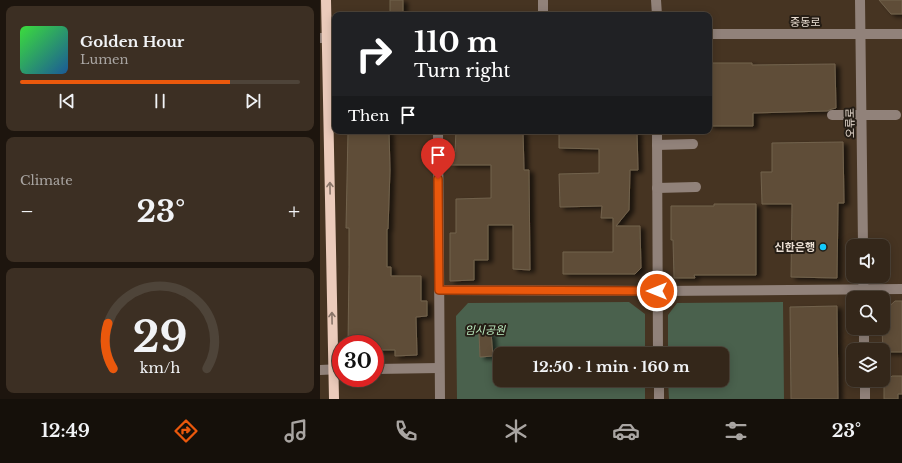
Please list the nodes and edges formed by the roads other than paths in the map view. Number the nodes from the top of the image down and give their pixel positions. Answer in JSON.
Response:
{"nodes":[{"id":1,"x":326,"y":0,"type":"edge"},
{"id":2,"x":543,"y":0,"type":"edge"},
{"id":3,"x":656,"y":0,"type":"edge"},
{"id":4,"x":860,"y":0,"type":"edge"},
{"id":5,"x":543,"y":12,"type":"edge"},
{"id":6,"x":657,"y":12,"type":"edge"},
{"id":7,"x":861,"y":33,"type":"junction"},
{"id":8,"x":712,"y":34,"type":"edge"},
{"id":9,"x":902,"y":34,"type":"edge"},
{"id":10,"x":327,"y":38,"type":"edge"},
{"id":11,"x":832,"y":115,"type":"dead end"},
{"id":12,"x":862,"y":115,"type":"junction"},
{"id":13,"x":896,"y":115,"type":"dead end"},
{"id":14,"x":438,"y":134,"type":"edge"},
{"id":15,"x":657,"y":134,"type":"edge"},
{"id":16,"x":693,"y":144,"type":"dead end"},
{"id":17,"x":657,"y":145,"type":"junction"},
{"id":18,"x":696,"y":187,"type":"dead end"},
{"id":19,"x":657,"y":188,"type":"junction"},
{"id":20,"x":863,"y":239,"type":"edge"},
{"id":21,"x":902,"y":289,"type":"edge"},
{"id":22,"x":439,"y":290,"type":"junction"},
{"id":23,"x":657,"y":291,"type":"junction"},
{"id":24,"x":887,"y":291,"type":"edge"},
{"id":25,"x":846,"y":294,"type":"edge"},
{"id":26,"x":336,"y":335,"type":"edge"},
{"id":27,"x":658,"y":347,"type":"edge"},
{"id":28,"x":439,"y":368,"type":"junction"},
{"id":29,"x":384,"y":369,"type":"edge"},
{"id":30,"x":320,"y":370,"type":"edge"},
{"id":31,"x":332,"y":370,"type":"edge"},
{"id":32,"x":335,"y":387,"type":"edge"},
{"id":33,"x":659,"y":387,"type":"edge"},
{"id":34,"x":865,"y":387,"type":"edge"},
{"id":35,"x":334,"y":399,"type":"edge"},
{"id":36,"x":440,"y":399,"type":"edge"},
{"id":37,"x":659,"y":399,"type":"edge"},
{"id":38,"x":865,"y":399,"type":"edge"}],
"edges":[{"from":1,"to":10,"type":"main road"},
{"from":2,"to":5,"type":"street"},
{"from":3,"to":6,"type":"street"},
{"from":4,"to":7,"type":"street","name":"오류로"},
{"from":7,"to":8,"type":"street","name":"중동로"},
{"from":7,"to":9,"type":"street","name":"중동로"},
{"from":7,"to":12,"type":"street","name":"오류로"},
{"from":26,"to":10,"type":"main road","one_way":true},
{"from":11,"to":12,"type":"street"},
{"from":12,"to":13,"type":"street"},
{"from":12,"to":20,"type":"street","name":"오류로"},
{"from":14,"to":22,"type":"street"},
{"from":15,"to":17,"type":"street"},
{"from":16,"to":17,"type":"street"},
{"from":17,"to":19,"type":"street"},
{"from":18,"to":19,"type":"street"},
{"from":19,"to":23,"type":"street"},
{"from":21,"to":24,"type":"street"},
{"from":22,"to":23,"type":"street"},
{"from":22,"to":28,"type":"street"},
{"from":23,"to":25,"type":"street"},
{"from":23,"to":27,"type":"street"},
{"from":28,"to":29,"type":"street"},
{"from":28,"to":36,"type":"street"},
{"from":30,"to":31,"type":"street"},
{"from":32,"to":35,"type":"main road"},
{"from":33,"to":37,"type":"street"},
{"from":34,"to":38,"type":"street"}]}
